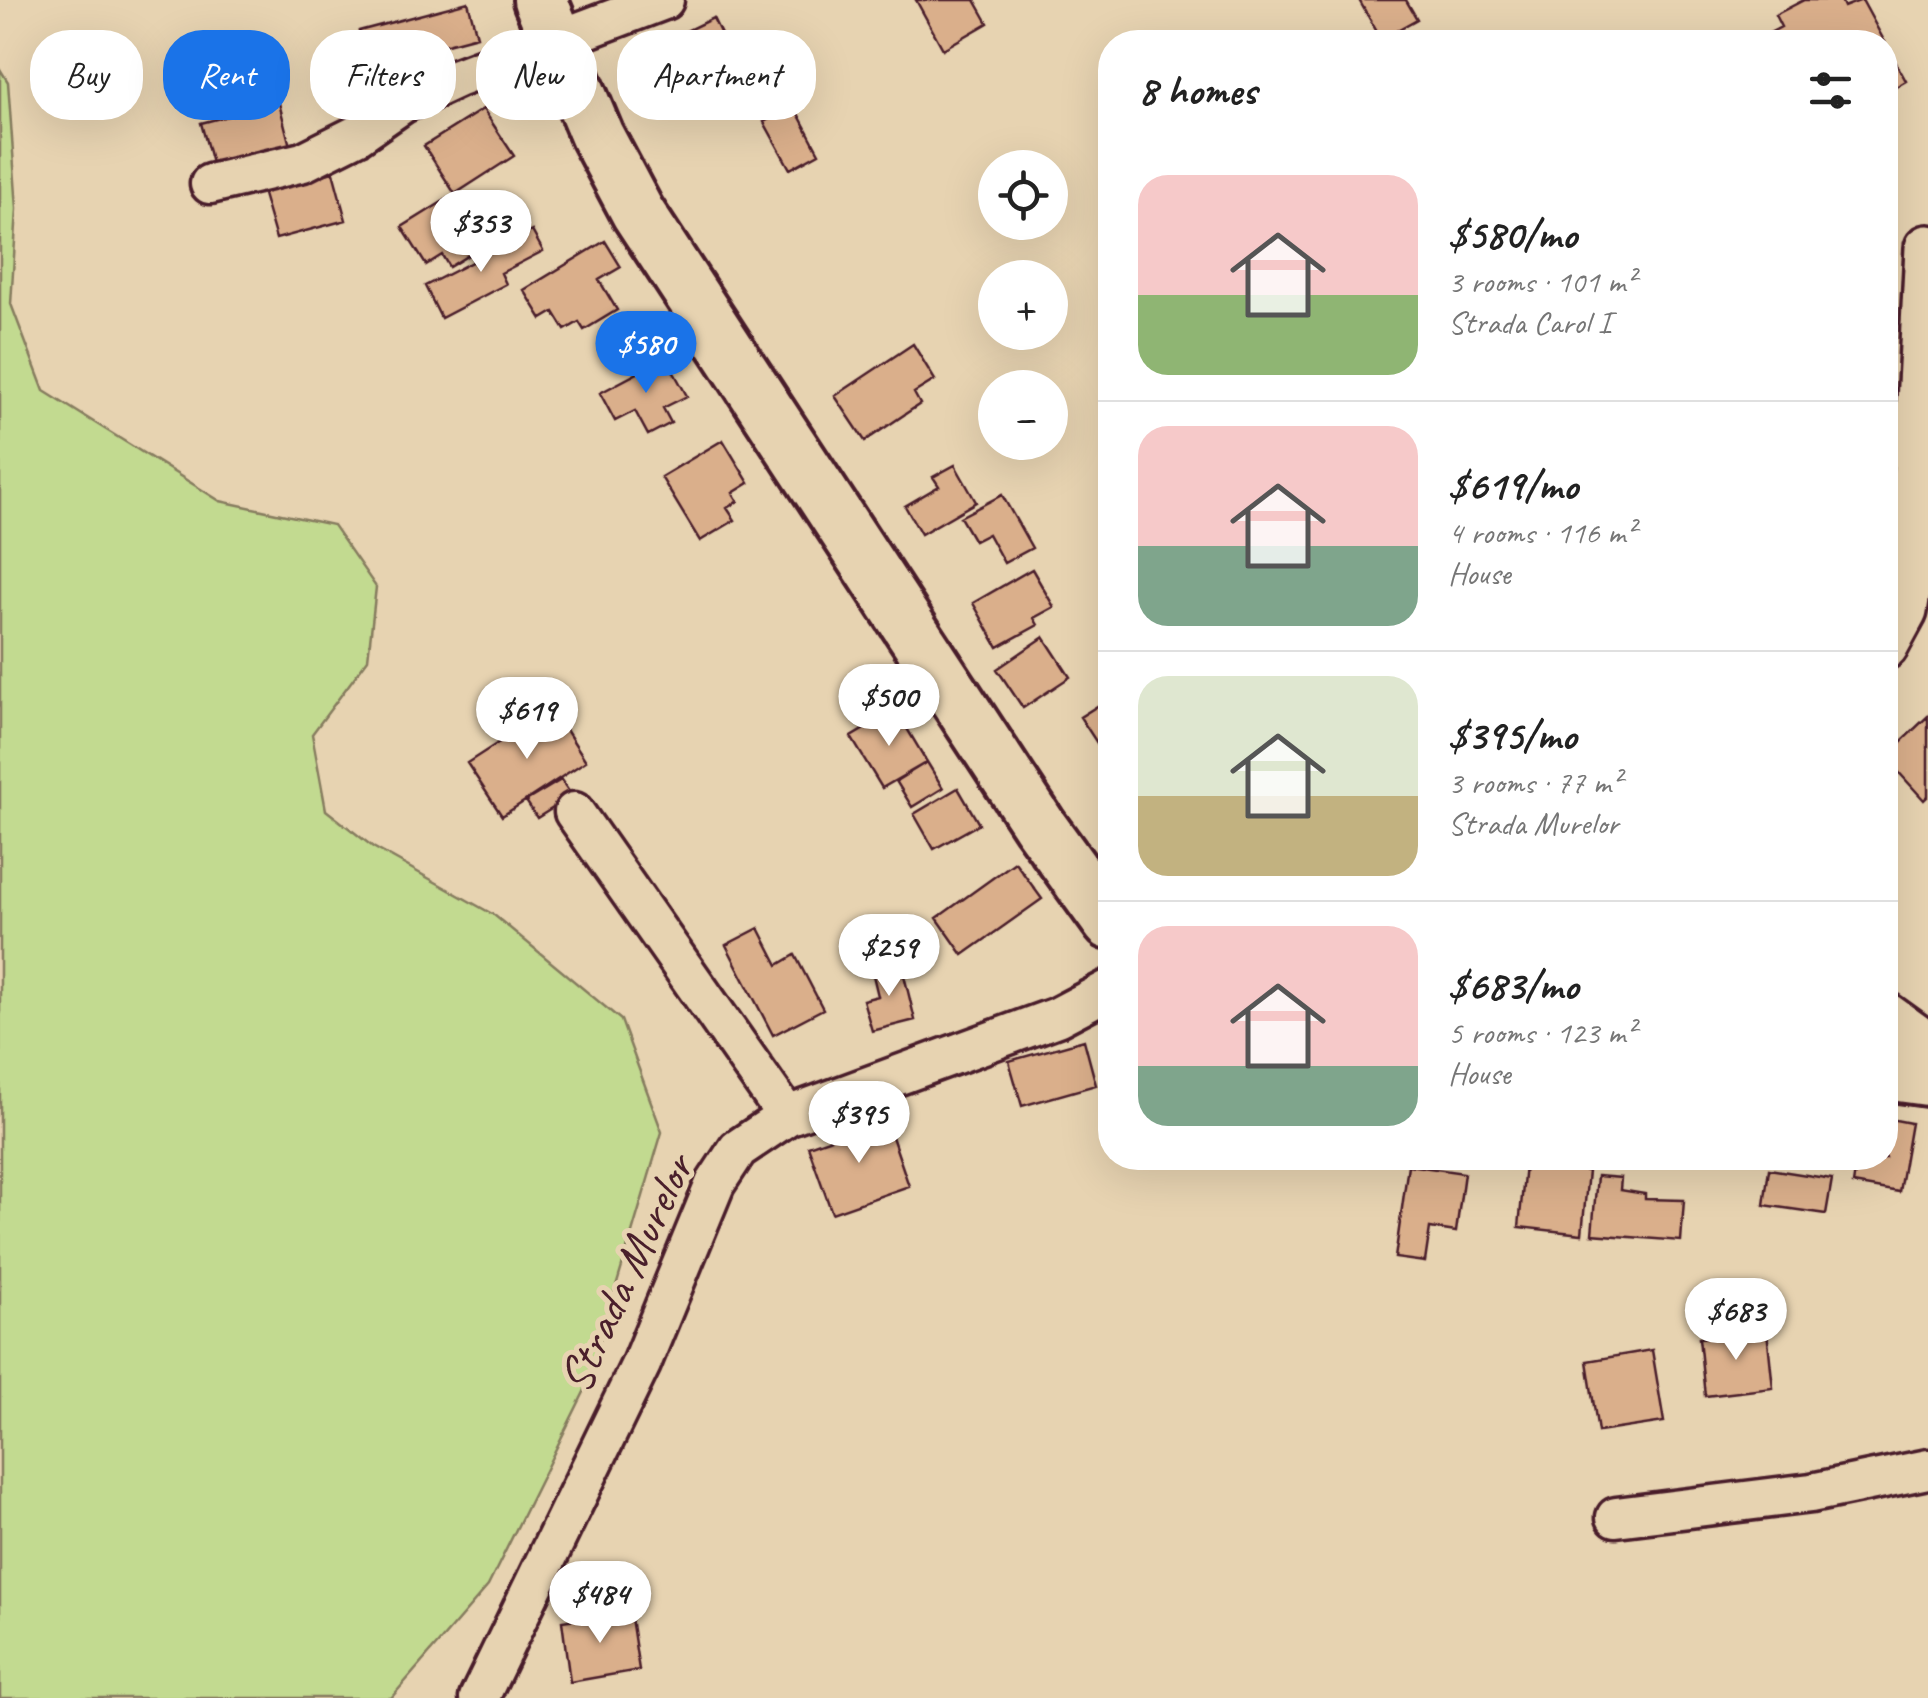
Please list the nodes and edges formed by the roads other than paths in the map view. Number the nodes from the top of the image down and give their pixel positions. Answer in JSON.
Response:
{"nodes":[{"id":1,"x":664,"y":0,"type":"edge"},
{"id":2,"x":548,"y":21,"type":"edge"},
{"id":3,"x":210,"y":184,"type":"dead end"},
{"id":4,"x":1928,"y":248,"type":"edge"},
{"id":5,"x":1898,"y":622,"type":"edge"},
{"id":6,"x":574,"y":812,"type":"dead end"},
{"id":7,"x":1098,"y":906,"type":"edge"},
{"id":8,"x":1098,"y":996,"type":"edge"},
{"id":9,"x":1898,"y":1024,"type":"edge"},
{"id":10,"x":1928,"y":1046,"type":"edge"},
{"id":11,"x":1898,"y":1075,"type":"edge"},
{"id":12,"x":1928,"y":1078,"type":"edge"},
{"id":13,"x":787,"y":1116,"type":"junction"},
{"id":14,"x":1928,"y":1469,"type":"edge"},
{"id":15,"x":1616,"y":1517,"type":"dead end"},
{"id":16,"x":479,"y":1698,"type":"edge"}],
"edges":[{"from":1,"to":2,"type":"street"},
{"from":2,"to":3,"type":"street"},
{"from":2,"to":7,"type":"main road"},
{"from":4,"to":5,"type":"street"},
{"from":6,"to":13,"type":"street"},
{"from":8,"to":13,"type":"street","name":"Strada Murelor"},
{"from":9,"to":10,"type":"street"},
{"from":11,"to":12,"type":"main road"},
{"from":13,"to":16,"type":"street","name":"Strada Murelor"},
{"from":14,"to":15,"type":"street"}]}
